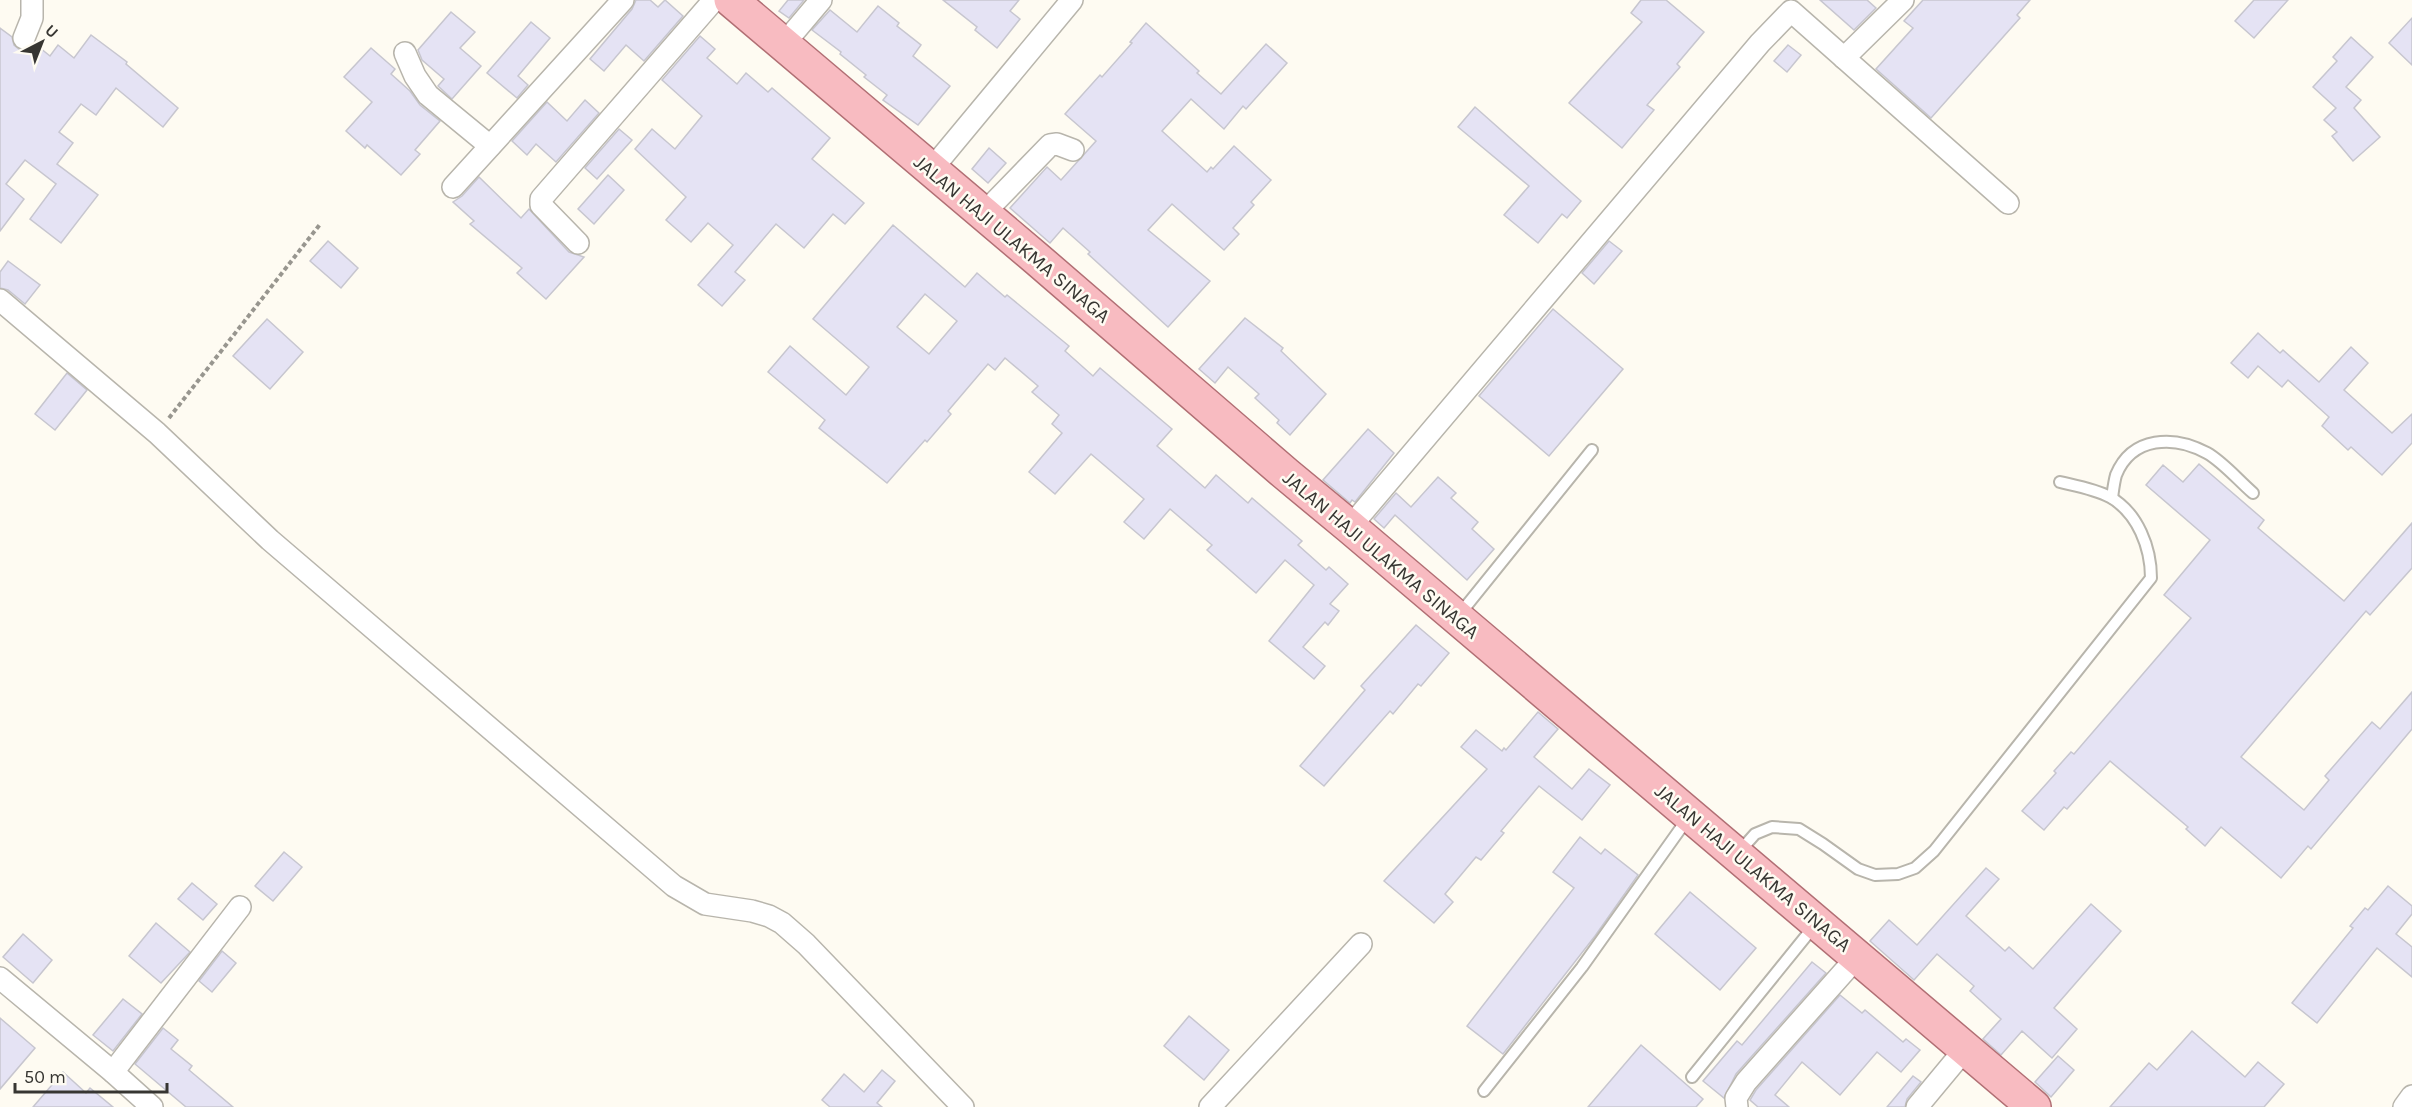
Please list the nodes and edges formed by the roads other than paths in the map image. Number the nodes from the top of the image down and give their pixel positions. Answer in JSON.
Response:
{"nodes":[{"id":1,"x":32,"y":0,"type":"edge"},
{"id":2,"x":623,"y":0,"type":"edge"},
{"id":3,"x":714,"y":0,"type":"edge"},
{"id":4,"x":731,"y":0,"type":"edge"},
{"id":5,"x":821,"y":0,"type":"edge"},
{"id":6,"x":1072,"y":0,"type":"edge"},
{"id":7,"x":1903,"y":0,"type":"edge"},
{"id":8,"x":1785,"y":5,"type":"edge"},
{"id":9,"x":24,"y":38,"type":"dead end"},
{"id":10,"x":783,"y":45,"type":"junction"},
{"id":11,"x":405,"y":53,"type":"dead end"},
{"id":12,"x":1844,"y":58,"type":"junction"},
{"id":13,"x":490,"y":146,"type":"junction"},
{"id":14,"x":1073,"y":150,"type":"dead end"},
{"id":15,"x":931,"y":170,"type":"junction"},
{"id":16,"x":453,"y":186,"type":"dead end"},
{"id":17,"x":2008,"y":202,"type":"dead end"},
{"id":18,"x":983,"y":214,"type":"junction"},
{"id":19,"x":578,"y":243,"type":"dead end"},
{"id":20,"x":0,"y":300,"type":"edge"},
{"id":21,"x":1592,"y":450,"type":"dead end"},
{"id":22,"x":2060,"y":482,"type":"dead end"},
{"id":23,"x":2253,"y":493,"type":"dead end"},
{"id":24,"x":2112,"y":498,"type":"junction"},
{"id":25,"x":1350,"y":527,"type":"junction"},
{"id":26,"x":1456,"y":618,"type":"junction"},
{"id":27,"x":1690,"y":815,"type":"junction"},
{"id":28,"x":1736,"y":854,"type":"junction"},
{"id":29,"x":240,"y":907,"type":"dead end"},
{"id":30,"x":1818,"y":922,"type":"junction"},
{"id":31,"x":1361,"y":944,"type":"dead end"},
{"id":32,"x":1858,"y":956,"type":"junction"},
{"id":33,"x":0,"y":978,"type":"edge"},
{"id":34,"x":1966,"y":1048,"type":"junction"},
{"id":35,"x":114,"y":1072,"type":"junction"},
{"id":36,"x":1692,"y":1077,"type":"dead end"},
{"id":37,"x":1484,"y":1091,"type":"dead end"},
{"id":38,"x":2412,"y":1096,"type":"edge"},
{"id":39,"x":143,"y":1104,"type":"edge"},
{"id":40,"x":963,"y":1107,"type":"edge"},
{"id":41,"x":1210,"y":1107,"type":"edge"},
{"id":42,"x":1737,"y":1107,"type":"edge"},
{"id":43,"x":1917,"y":1107,"type":"edge"},
{"id":44,"x":2034,"y":1107,"type":"edge"},
{"id":45,"x":2404,"y":1107,"type":"edge"}],
"edges":[{"from":1,"to":9,"type":"street"},
{"from":2,"to":13,"type":"street"},
{"from":3,"to":19,"type":"street"},
{"from":4,"to":10,"type":"main road","name":"JALAN HAJI ULAKMA SINAGA"},
{"from":5,"to":10,"type":"street"},
{"from":6,"to":15,"type":"street"},
{"from":7,"to":12,"type":"street"},
{"from":8,"to":12,"type":"street"},
{"from":8,"to":25,"type":"street"},
{"from":10,"to":15,"type":"main road","name":"JALAN HAJI ULAKMA SINAGA"},
{"from":11,"to":13,"type":"street"},
{"from":12,"to":17,"type":"street"},
{"from":13,"to":16,"type":"street"},
{"from":14,"to":18,"type":"street"},
{"from":15,"to":18,"type":"main road","name":"JALAN HAJI ULAKMA SINAGA"},
{"from":18,"to":25,"type":"main road","name":"JALAN HAJI ULAKMA SINAGA"},
{"from":20,"to":40,"type":"street"},
{"from":21,"to":26,"type":"lane"},
{"from":22,"to":24,"type":"lane"},
{"from":23,"to":24,"type":"lane"},
{"from":24,"to":28,"type":"lane"},
{"from":25,"to":26,"type":"main road","name":"JALAN HAJI ULAKMA SINAGA"},
{"from":26,"to":27,"type":"main road","name":"JALAN HAJI ULAKMA SINAGA"},
{"from":27,"to":28,"type":"main road","name":"JALAN HAJI ULAKMA SINAGA"},
{"from":27,"to":37,"type":"lane"},
{"from":28,"to":30,"type":"main road","name":"JALAN HAJI ULAKMA SINAGA"},
{"from":29,"to":35,"type":"street"},
{"from":30,"to":32,"type":"main road","name":"JALAN HAJI ULAKMA SINAGA"},
{"from":30,"to":36,"type":"lane"},
{"from":31,"to":41,"type":"street"},
{"from":32,"to":34,"type":"main road","name":"JALAN HAJI ULAKMA SINAGA"},
{"from":32,"to":42,"type":"street"},
{"from":33,"to":35,"type":"street"},
{"from":34,"to":43,"type":"street"},
{"from":34,"to":44,"type":"main road","name":"JALAN HAJI ULAKMA SINAGA"},
{"from":35,"to":39,"type":"street"},
{"from":38,"to":45,"type":"street"}]}
